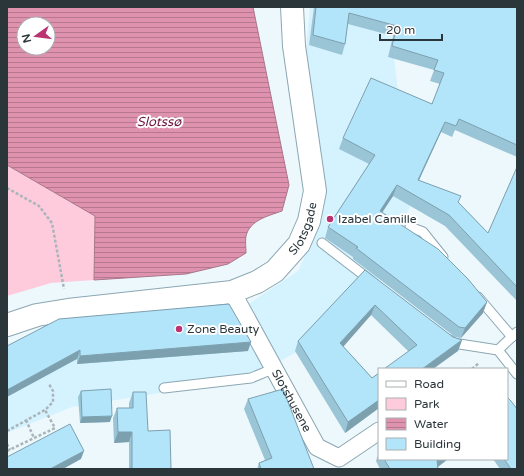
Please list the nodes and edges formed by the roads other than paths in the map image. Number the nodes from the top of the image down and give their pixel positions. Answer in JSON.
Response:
{"nodes":[{"id":1,"x":292,"y":7,"type":"edge"},
{"id":2,"x":410,"y":227,"type":"dead end"},
{"id":3,"x":322,"y":243,"type":"dead end"},
{"id":4,"x":447,"y":262,"type":"edge"},
{"id":5,"x":378,"y":286,"type":"edge"},
{"id":6,"x":472,"y":291,"type":"edge"},
{"id":7,"x":232,"y":292,"type":"junction"},
{"id":8,"x":7,"y":325,"type":"edge"},
{"id":9,"x":441,"y":333,"type":"edge"},
{"id":10,"x":514,"y":335,"type":"edge"},
{"id":11,"x":498,"y":350,"type":"junction"},
{"id":12,"x":275,"y":368,"type":"junction"},
{"id":13,"x":517,"y":374,"type":"edge"},
{"id":14,"x":164,"y":388,"type":"dead end"},
{"id":15,"x":378,"y":432,"type":"edge"}],
"edges":[{"from":1,"to":7,"type":"street","name":"Slotsgade"},
{"from":2,"to":4,"type":"lane"},
{"from":3,"to":5,"type":"lane"},
{"from":6,"to":10,"type":"lane"},
{"from":7,"to":8,"type":"street","name":"Slotsgade"},
{"from":7,"to":12,"type":"street","name":"Slotshusene"},
{"from":9,"to":11,"type":"lane"},
{"from":10,"to":11,"type":"lane"},
{"from":11,"to":13,"type":"lane"},
{"from":12,"to":14,"type":"lane"},
{"from":12,"to":15,"type":"street","name":"Slotshusene"}]}
